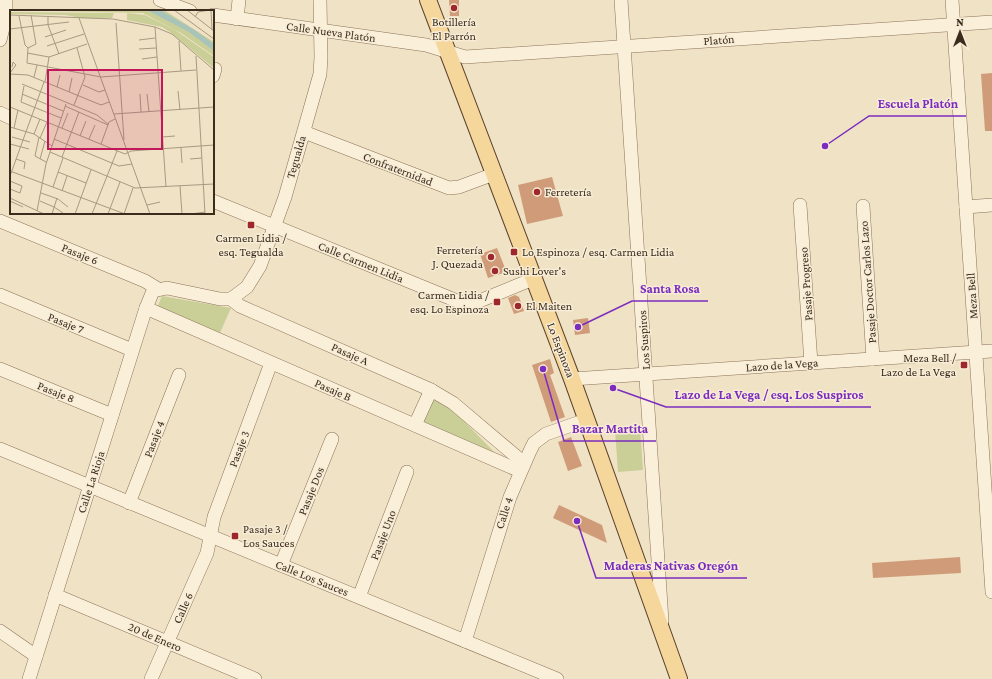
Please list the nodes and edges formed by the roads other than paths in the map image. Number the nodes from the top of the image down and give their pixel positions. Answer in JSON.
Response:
{"nodes":[{"id":1,"x":6,"y":0,"type":"edge"},
{"id":2,"x":160,"y":0,"type":"edge"},
{"id":3,"x":240,"y":0,"type":"edge"},
{"id":4,"x":320,"y":0,"type":"edge"},
{"id":5,"x":428,"y":0,"type":"edge"},
{"id":6,"x":621,"y":0,"type":"edge"},
{"id":7,"x":952,"y":0,"type":"edge"},
{"id":8,"x":187,"y":10,"type":"edge"},
{"id":9,"x":214,"y":16,"type":"edge"},
{"id":10,"x":237,"y":19,"type":"junction"},
{"id":11,"x":992,"y":22,"type":"edge"},
{"id":12,"x":954,"y":24,"type":"junction"},
{"id":13,"x":321,"y":31,"type":"junction"},
{"id":14,"x":0,"y":40,"type":"edge"},
{"id":15,"x":625,"y":46,"type":"junction"},
{"id":16,"x":447,"y":52,"type":"junction"},
{"id":17,"x":0,"y":113,"type":"edge"},
{"id":18,"x":10,"y":118,"type":"edge"},
{"id":19,"x":304,"y":132,"type":"junction"},
{"id":20,"x":494,"y":174,"type":"junction"},
{"id":21,"x":214,"y":201,"type":"edge"},
{"id":22,"x":800,"y":205,"type":"dead end"},
{"id":23,"x":992,"y":205,"type":"edge"},
{"id":24,"x":863,"y":206,"type":"dead end"},
{"id":25,"x":966,"y":207,"type":"junction"},
{"id":26,"x":0,"y":221,"type":"edge"},
{"id":27,"x":275,"y":227,"type":"junction"},
{"id":28,"x":533,"y":279,"type":"junction"},
{"id":29,"x":158,"y":289,"type":"junction"},
{"id":30,"x":0,"y":296,"type":"edge"},
{"id":31,"x":231,"y":299,"type":"junction"},
{"id":32,"x":146,"y":308,"type":"junction"},
{"id":33,"x":132,"y":350,"type":"junction"},
{"id":34,"x":992,"y":351,"type":"edge"},
{"id":35,"x":976,"y":352,"type":"junction"},
{"id":36,"x":874,"y":359,"type":"junction"},
{"id":37,"x":272,"y":363,"type":"junction"},
{"id":38,"x":812,"y":363,"type":"junction"},
{"id":39,"x":0,"y":369,"type":"edge"},
{"id":40,"x":646,"y":374,"type":"junction"},
{"id":41,"x":180,"y":375,"type":"dead end"},
{"id":42,"x":572,"y":379,"type":"junction"},
{"id":43,"x":431,"y":390,"type":"junction"},
{"id":44,"x":112,"y":414,"type":"junction"},
{"id":45,"x":586,"y":420,"type":"junction"},
{"id":46,"x":415,"y":425,"type":"junction"},
{"id":47,"x":332,"y":439,"type":"dead end"},
{"id":48,"x":0,"y":449,"type":"edge"},
{"id":49,"x":522,"y":467,"type":"junction"},
{"id":50,"x":407,"y":472,"type":"dead end"},
{"id":51,"x":89,"y":486,"type":"junction"},
{"id":52,"x":129,"y":503,"type":"junction"},
{"id":53,"x":210,"y":536,"type":"junction"},
{"id":54,"x":282,"y":566,"type":"junction"},
{"id":55,"x":991,"y":575,"type":"edge"},
{"id":56,"x":992,"y":592,"type":"edge"},
{"id":57,"x":55,"y":595,"type":"junction"},
{"id":58,"x":358,"y":597,"type":"junction"},
{"id":59,"x":0,"y":631,"type":"edge"},
{"id":60,"x":663,"y":633,"type":"junction"},
{"id":61,"x":465,"y":641,"type":"junction"},
{"id":62,"x":168,"y":642,"type":"junction"},
{"id":63,"x":36,"y":656,"type":"junction"},
{"id":64,"x":29,"y":679,"type":"edge"},
{"id":65,"x":151,"y":679,"type":"edge"},
{"id":66,"x":255,"y":679,"type":"edge"},
{"id":67,"x":557,"y":679,"type":"edge"},
{"id":68,"x":679,"y":679,"type":"edge"}],
"edges":[{"from":1,"to":14,"type":"street"},
{"from":2,"to":8,"type":"street"},
{"from":3,"to":10,"type":"street"},
{"from":4,"to":13,"type":"street","name":"Tegualda"},
{"from":5,"to":16,"type":"main road","name":"Lo Espinoza"},
{"from":6,"to":15,"type":"street","name":"Los Suspiros"},
{"from":7,"to":12,"type":"street","name":"Meza Bell"},
{"from":9,"to":10,"type":"street","name":"Calle Nueva Platón"},
{"from":10,"to":13,"type":"street","name":"Calle Nueva Platón"},
{"from":11,"to":12,"type":"street","name":"Platón"},
{"from":12,"to":15,"type":"street","name":"Platón"},
{"from":12,"to":25,"type":"street","name":"Meza Bell"},
{"from":13,"to":16,"type":"street","name":"Calle Nueva Platón"},
{"from":13,"to":19,"type":"street","name":"Tegualda"},
{"from":15,"to":16,"type":"street","name":"Platón"},
{"from":15,"to":40,"type":"street","name":"Los Suspiros"},
{"from":16,"to":20,"type":"main road","name":"Lo Espinoza"},
{"from":17,"to":18,"type":"street"},
{"from":19,"to":20,"type":"street","name":"Confraternidad"},
{"from":19,"to":27,"type":"street","name":"Tegualda"},
{"from":20,"to":28,"type":"main road","name":"Lo Espinoza"},
{"from":21,"to":27,"type":"street","name":"Calle Carmen Lidia"},
{"from":22,"to":38,"type":"street","name":"Pasaje Progreso"},
{"from":23,"to":25,"type":"street"},
{"from":24,"to":36,"type":"street","name":"Pasaje Doctor Carlos Lazo"},
{"from":25,"to":35,"type":"street","name":"Meza Bell"},
{"from":26,"to":29,"type":"street","name":"Pasaje 6"},
{"from":27,"to":28,"type":"street","name":"Calle Carmen Lidia"},
{"from":27,"to":31,"type":"street","name":"Tegualda"},
{"from":28,"to":42,"type":"main road","name":"Lo Espinoza"},
{"from":29,"to":31,"type":"street","name":"Pasaje A"},
{"from":29,"to":32,"type":"street","name":"Calle La Rioja"},
{"from":30,"to":33,"type":"street","name":"Pasaje 7"},
{"from":31,"to":43,"type":"street","name":"Pasaje A"},
{"from":32,"to":33,"type":"street","name":"Calle La Rioja"},
{"from":32,"to":37,"type":"street","name":"Pasaje B"},
{"from":33,"to":44,"type":"street","name":"Calle La Rioja"},
{"from":34,"to":35,"type":"street","name":"Lazo de la Vega"},
{"from":35,"to":36,"type":"street","name":"Lazo de la Vega"},
{"from":35,"to":55,"type":"street","name":"Meza Bell"},
{"from":36,"to":38,"type":"street","name":"Lazo de la Vega"},
{"from":37,"to":46,"type":"street","name":"Pasaje B"},
{"from":37,"to":53,"type":"street","name":"Pasaje 3"},
{"from":38,"to":40,"type":"street","name":"Lazo de la Vega"},
{"from":39,"to":44,"type":"street","name":"Pasaje 8"},
{"from":40,"to":42,"type":"street","name":"Lazo de la Vega"},
{"from":40,"to":60,"type":"street","name":"Los Suspiros"},
{"from":41,"to":52,"type":"street","name":"Pasaje 4"},
{"from":42,"to":45,"type":"main road","name":"Lo Espinoza"},
{"from":43,"to":46,"type":"street"},
{"from":43,"to":49,"type":"street","name":"Pasaje A"},
{"from":44,"to":51,"type":"street","name":"Calle La Rioja"},
{"from":45,"to":49,"type":"street","name":"Calle 4"},
{"from":45,"to":60,"type":"main road","name":"Lo Espinoza"},
{"from":46,"to":49,"type":"street","name":"Pasaje B"},
{"from":47,"to":54,"type":"street","name":"Pasaje Dos"},
{"from":48,"to":51,"type":"street","name":"Calle Los Sauces"},
{"from":49,"to":61,"type":"street","name":"Calle 4"},
{"from":50,"to":58,"type":"street","name":"Pasaje Uno"},
{"from":51,"to":52,"type":"street","name":"Calle Los Sauces"},
{"from":51,"to":57,"type":"street","name":"Calle La Rioja"},
{"from":52,"to":53,"type":"street","name":"Calle Los Sauces"},
{"from":53,"to":54,"type":"street","name":"Calle Los Sauces"},
{"from":53,"to":62,"type":"street","name":"Calle 6"},
{"from":54,"to":58,"type":"street","name":"Calle Los Sauces"},
{"from":55,"to":56,"type":"street","name":"Meza Bell"},
{"from":57,"to":62,"type":"street","name":"20 de Enero"},
{"from":57,"to":63,"type":"street","name":"Calle La Rioja"},
{"from":58,"to":61,"type":"street","name":"Calle Los Sauces"},
{"from":59,"to":63,"type":"street"},
{"from":60,"to":68,"type":"main road","name":"Lo Espinoza"},
{"from":61,"to":67,"type":"street","name":"Calle Los Sauces"},
{"from":62,"to":65,"type":"street","name":"Calle 6"},
{"from":62,"to":66,"type":"street","name":"20 de Enero"},
{"from":63,"to":64,"type":"street","name":"Calle La Rioja"}]}
